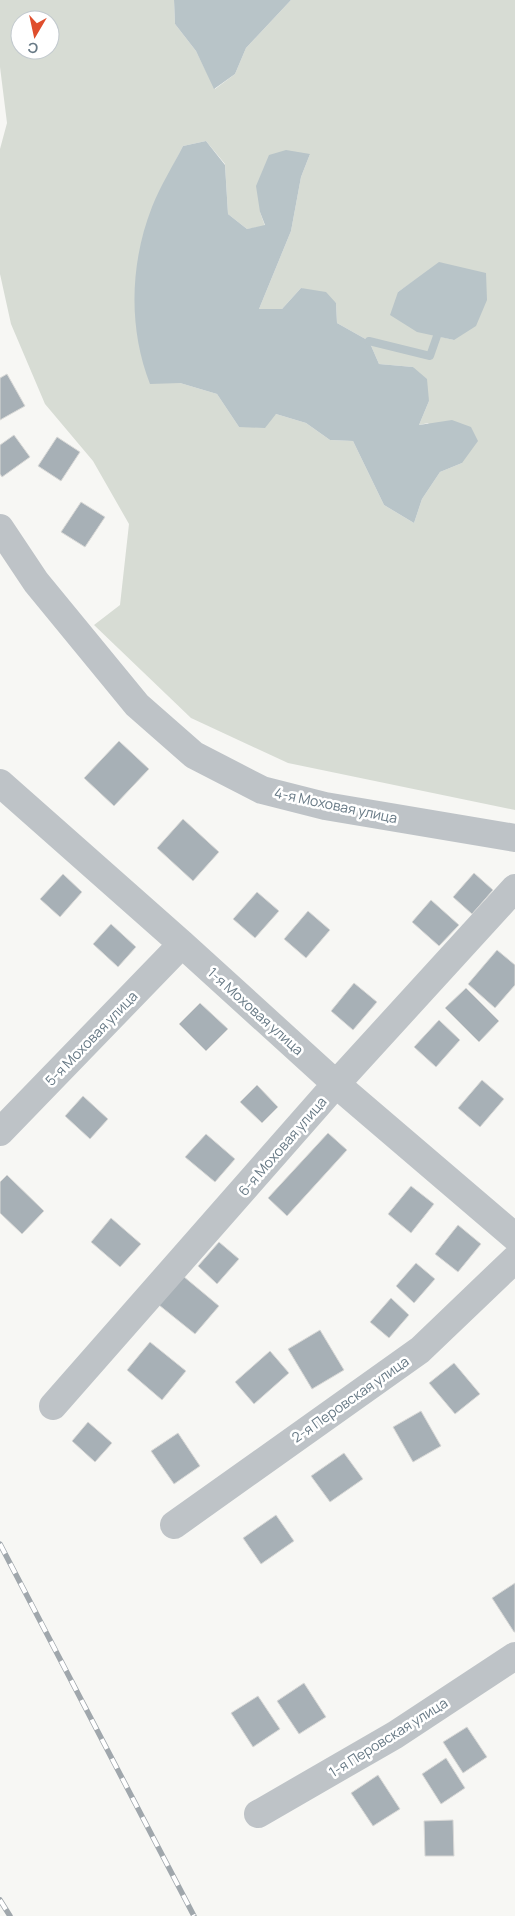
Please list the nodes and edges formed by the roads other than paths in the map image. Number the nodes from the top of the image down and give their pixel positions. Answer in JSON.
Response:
{"nodes":[{"id":1,"x":0,"y":528,"type":"edge"},
{"id":2,"x":0,"y":783,"type":"edge"},
{"id":3,"x":515,"y":838,"type":"edge"},
{"id":4,"x":515,"y":888,"type":"edge"},
{"id":5,"x":182,"y":944,"type":"junction"},
{"id":6,"x":336,"y":1084,"type":"junction"},
{"id":7,"x":0,"y":1132,"type":"edge"},
{"id":8,"x":515,"y":1237,"type":"edge"},
{"id":9,"x":515,"y":1259,"type":"edge"},
{"id":10,"x":53,"y":1406,"type":"dead end"},
{"id":11,"x":174,"y":1525,"type":"dead end"},
{"id":12,"x":515,"y":1656,"type":"edge"},
{"id":13,"x":258,"y":1814,"type":"dead end"}],
"edges":[{"from":1,"to":3,"type":"street","name":"4-я Моховая улица"},
{"from":2,"to":5,"type":"street","name":"1-я Моховая улица"},
{"from":4,"to":6,"type":"street","name":"6-я Моховая улица"},
{"from":5,"to":6,"type":"street","name":"1-я Моховая улица"},
{"from":5,"to":7,"type":"street","name":"5-я Моховая улица"},
{"from":6,"to":8,"type":"street","name":"1-я Моховая улица"},
{"from":6,"to":10,"type":"street","name":"6-я Моховая улица"},
{"from":9,"to":11,"type":"street","name":"2-я Перовская улица"},
{"from":12,"to":13,"type":"street","name":"1-я Перовская улица"}]}
